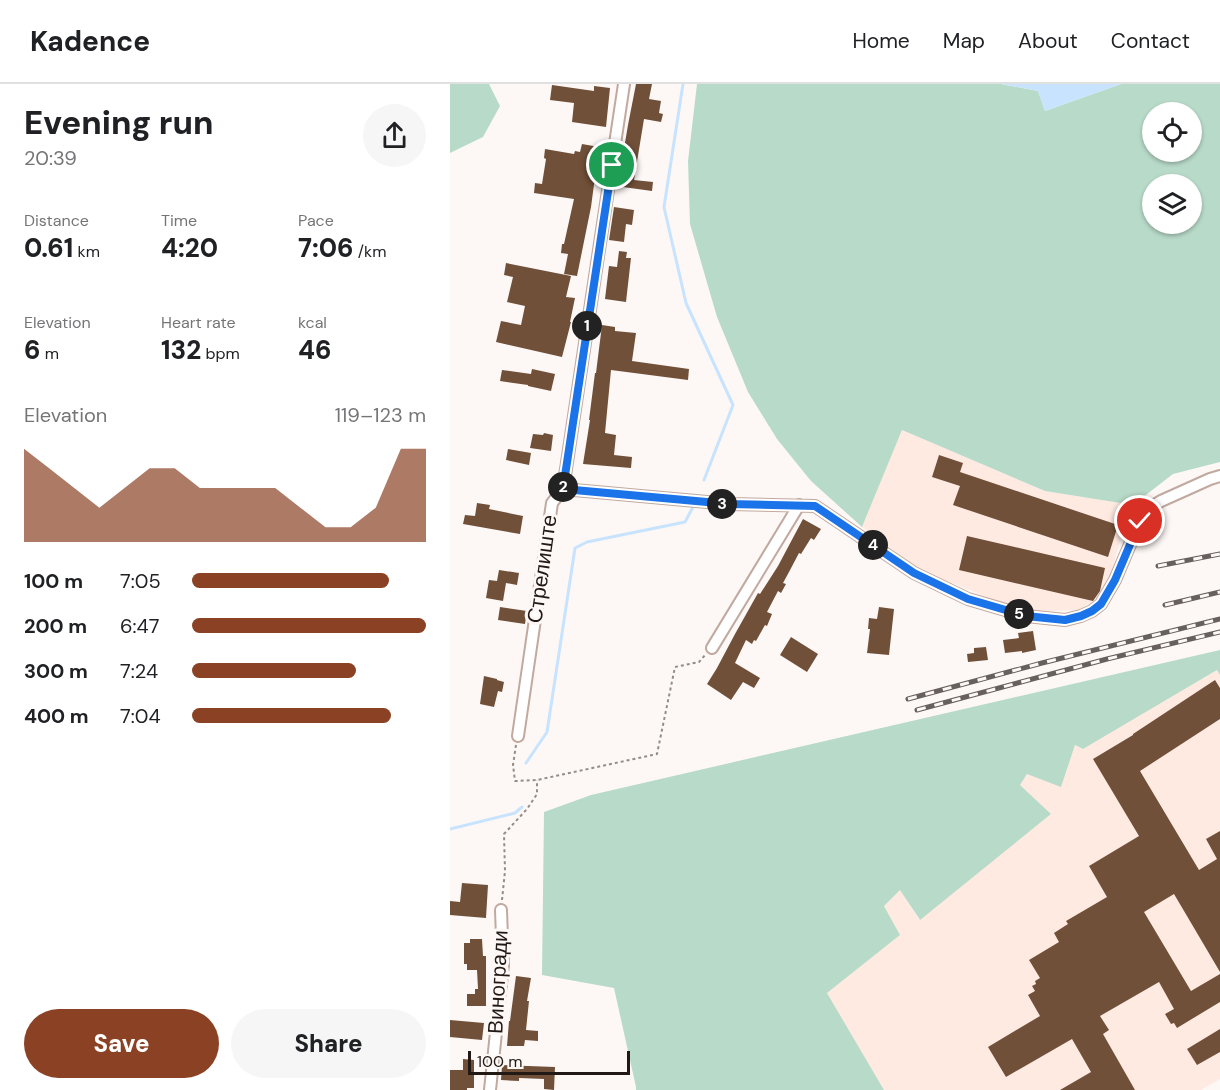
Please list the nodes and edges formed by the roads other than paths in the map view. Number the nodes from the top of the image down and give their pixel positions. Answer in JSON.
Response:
{"nodes":[{"id":1,"x":624,"y":84,"type":"edge"},
{"id":2,"x":1220,"y":476,"type":"edge"},
{"id":3,"x":563,"y":489,"type":"junction"},
{"id":4,"x":799,"y":505,"type":"junction"},
{"id":5,"x":711,"y":648,"type":"road end"},
{"id":6,"x":518,"y":736,"type":"road end"},
{"id":7,"x":501,"y":910,"type":"road end"},
{"id":8,"x":490,"y":1090,"type":"edge"}],
"edges":[{"from":1,"to":3,"type":"street","name":"Стрелиште"},
{"from":2,"to":4,"type":"street"},
{"from":3,"to":4,"type":"street"},
{"from":3,"to":6,"type":"street","name":"Стрелиште"},
{"from":4,"to":5,"type":"street"},
{"from":7,"to":8,"type":"street","name":"Виногради"}]}
